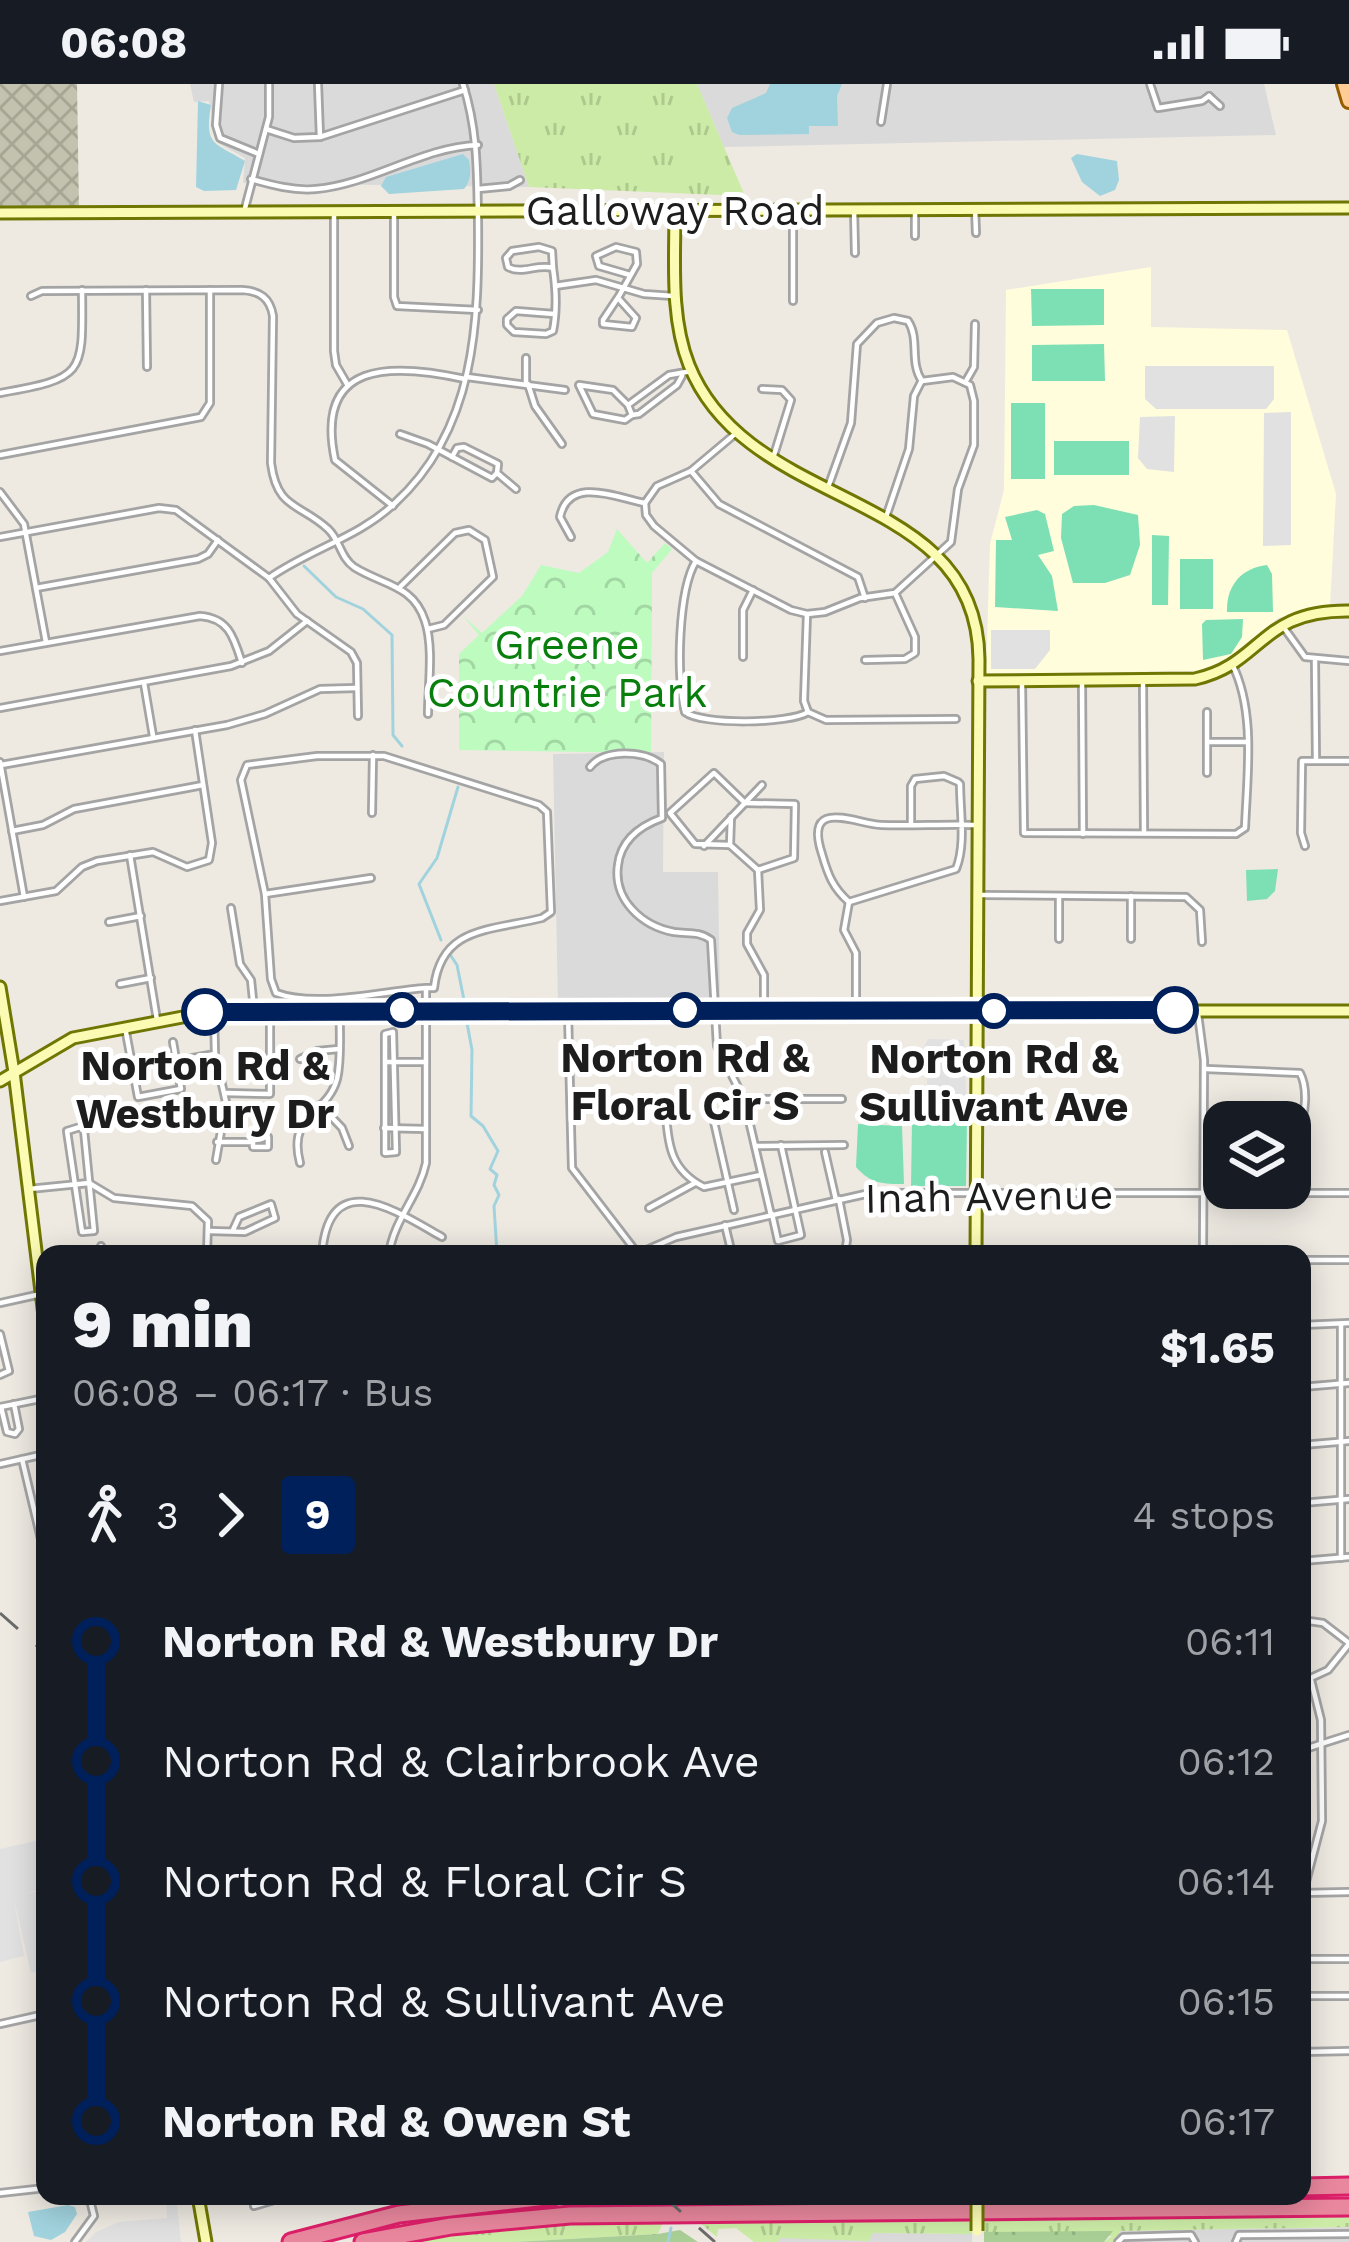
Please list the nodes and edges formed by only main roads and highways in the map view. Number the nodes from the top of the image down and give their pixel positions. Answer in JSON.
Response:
{"nodes":[{"id":1,"x":1344,"y":84,"type":"edge"},
{"id":2,"x":1349,"y":101,"type":"edge"},
{"id":3,"x":1311,"y":2186,"type":"edge"},
{"id":4,"x":1349,"y":2186,"type":"edge"},
{"id":5,"x":467,"y":2205,"type":"edge"},
{"id":6,"x":1349,"y":2207,"type":"edge"},
{"id":7,"x":291,"y":2242,"type":"edge"},
{"id":8,"x":363,"y":2242,"type":"edge"}],
"edges":[{"from":1,"to":2,"type":"main road"},
{"from":3,"to":4,"type":"highway"},
{"from":5,"to":7,"type":"highway"},
{"from":6,"to":8,"type":"highway"}]}
